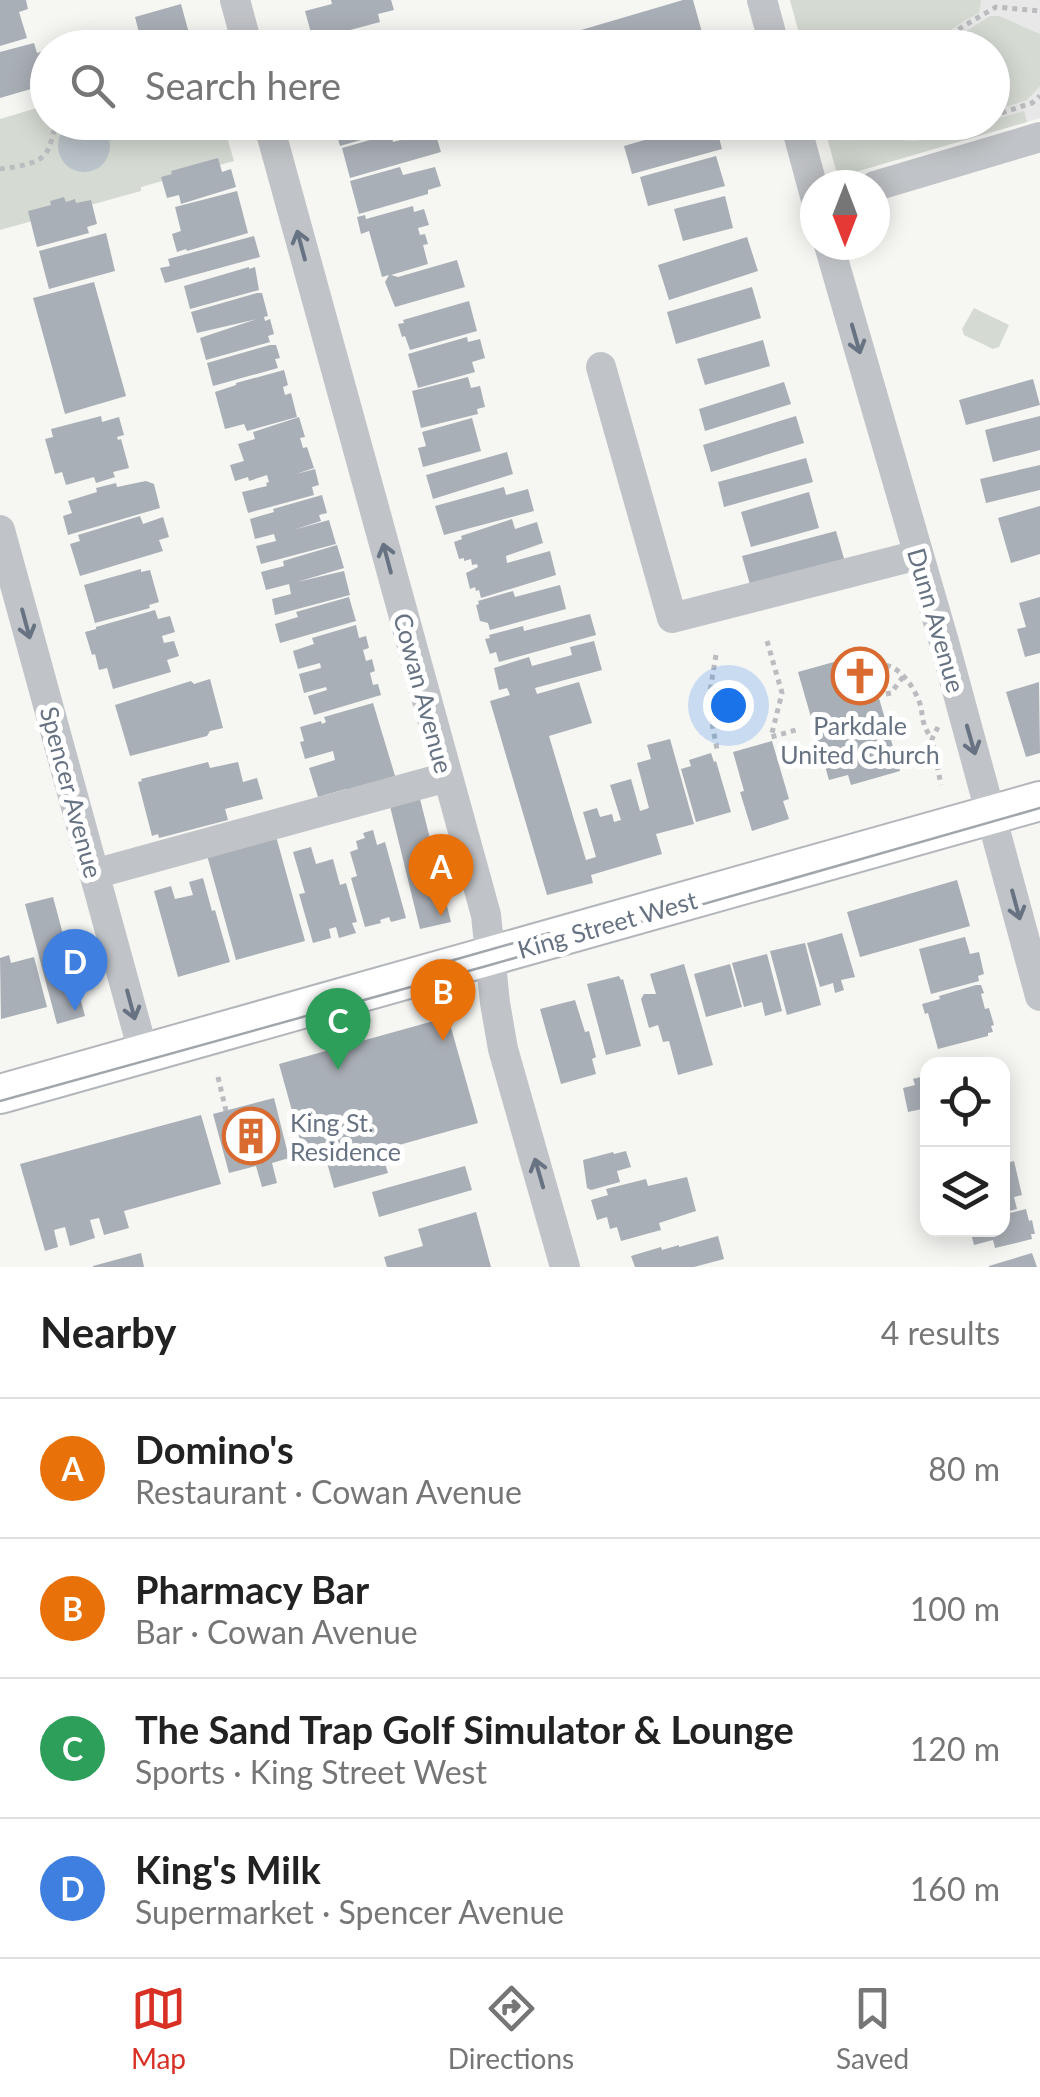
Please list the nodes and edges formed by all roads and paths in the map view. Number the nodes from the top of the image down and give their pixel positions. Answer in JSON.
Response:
{"nodes":[{"id":1,"x":234,"y":0,"type":"edge"},
{"id":2,"x":762,"y":0,"type":"edge"},
{"id":3,"x":988,"y":0,"type":"edge"},
{"id":4,"x":991,"y":10,"type":"junction"},
{"id":5,"x":1040,"y":11,"type":"edge"},
{"id":6,"x":243,"y":30,"type":"edge"},
{"id":7,"x":770,"y":30,"type":"edge"},
{"id":8,"x":958,"y":30,"type":"edge"},
{"id":9,"x":1040,"y":96,"type":"edge"},
{"id":10,"x":1010,"y":111,"type":"edge"},
{"id":11,"x":1040,"y":137,"type":"edge"},
{"id":12,"x":50,"y":140,"type":"edge"},
{"id":13,"x":273,"y":140,"type":"edge"},
{"id":14,"x":800,"y":140,"type":"edge"},
{"id":15,"x":0,"y":169,"type":"edge"},
{"id":16,"x":808,"y":170,"type":"edge"},
{"id":17,"x":890,"y":182,"type":"edge"},
{"id":18,"x":833,"y":260,"type":"edge"},
{"id":19,"x":601,"y":367,"type":"dead end"},
{"id":20,"x":0,"y":530,"type":"edge"},
{"id":21,"x":918,"y":555,"type":"junction"},
{"id":22,"x":767,"y":641,"type":"dead end"},
{"id":23,"x":716,"y":655,"type":"dead end"},
{"id":24,"x":876,"y":666,"type":"dead end"},
{"id":25,"x":903,"y":677,"type":"junction"},
{"id":26,"x":886,"y":694,"type":"dead end"},
{"id":27,"x":939,"y":725,"type":"dead end"},
{"id":28,"x":796,"y":730,"type":"dead end"},
{"id":29,"x":932,"y":738,"type":"junction"},
{"id":30,"x":717,"y":749,"type":"dead end"},
{"id":31,"x":447,"y":777,"type":"junction"},
{"id":32,"x":941,"y":785,"type":"dead end"},
{"id":33,"x":1040,"y":801,"type":"edge"},
{"id":34,"x":992,"y":815,"type":"junction"},
{"id":35,"x":94,"y":874,"type":"junction"},
{"id":36,"x":489,"y":957,"type":"junction"},
{"id":37,"x":1040,"y":996,"type":"edge"},
{"id":38,"x":144,"y":1055,"type":"junction"},
{"id":39,"x":218,"y":1076,"type":"dead end"},
{"id":40,"x":0,"y":1094,"type":"edge"},
{"id":41,"x":226,"y":1111,"type":"dead end"},
{"id":42,"x":565,"y":1267,"type":"edge"}],
"edges":[{"from":1,"to":6,"type":"street"},
{"from":2,"to":7,"type":"street"},
{"from":3,"to":4,"type":"path"},
{"from":4,"to":5,"type":"path"},
{"from":4,"to":8,"type":"path"},
{"from":9,"to":10,"type":"path"},
{"from":11,"to":17,"type":"street"},
{"from":12,"to":15,"type":"path"},
{"from":31,"to":13,"type":"street","name":"Cowan Avenue","one_way":true},
{"from":14,"to":16,"type":"street"},
{"from":18,"to":21,"type":"street","name":"Dunn Avenue","one_way":true},
{"from":19,"to":21,"type":"street"},
{"from":20,"to":35,"type":"street","name":"Spencer Avenue","one_way":true},
{"from":21,"to":34,"type":"street","name":"Dunn Avenue","one_way":true},
{"from":22,"to":28,"type":"path"},
{"from":23,"to":30,"type":"path"},
{"from":24,"to":25,"type":"path"},
{"from":25,"to":26,"type":"path"},
{"from":25,"to":29,"type":"path"},
{"from":27,"to":29,"type":"path"},
{"from":29,"to":32,"type":"path"},
{"from":31,"to":35,"type":"street"},
{"from":31,"to":36,"type":"street","name":"Cowan Avenue"},
{"from":33,"to":34,"type":"main road","name":"King Street West"},
{"from":34,"to":36,"type":"main road","name":"King Street West"},
{"from":34,"to":37,"type":"street","name":"Dunn Avenue","one_way":true},
{"from":35,"to":38,"type":"street","name":"Spencer Avenue","one_way":true},
{"from":36,"to":38,"type":"main road","name":"King Street West"},
{"from":42,"to":36,"type":"street","name":"Cowan Avenue","one_way":true},
{"from":38,"to":40,"type":"main road","name":"King Street West"},
{"from":39,"to":41,"type":"path"}]}
